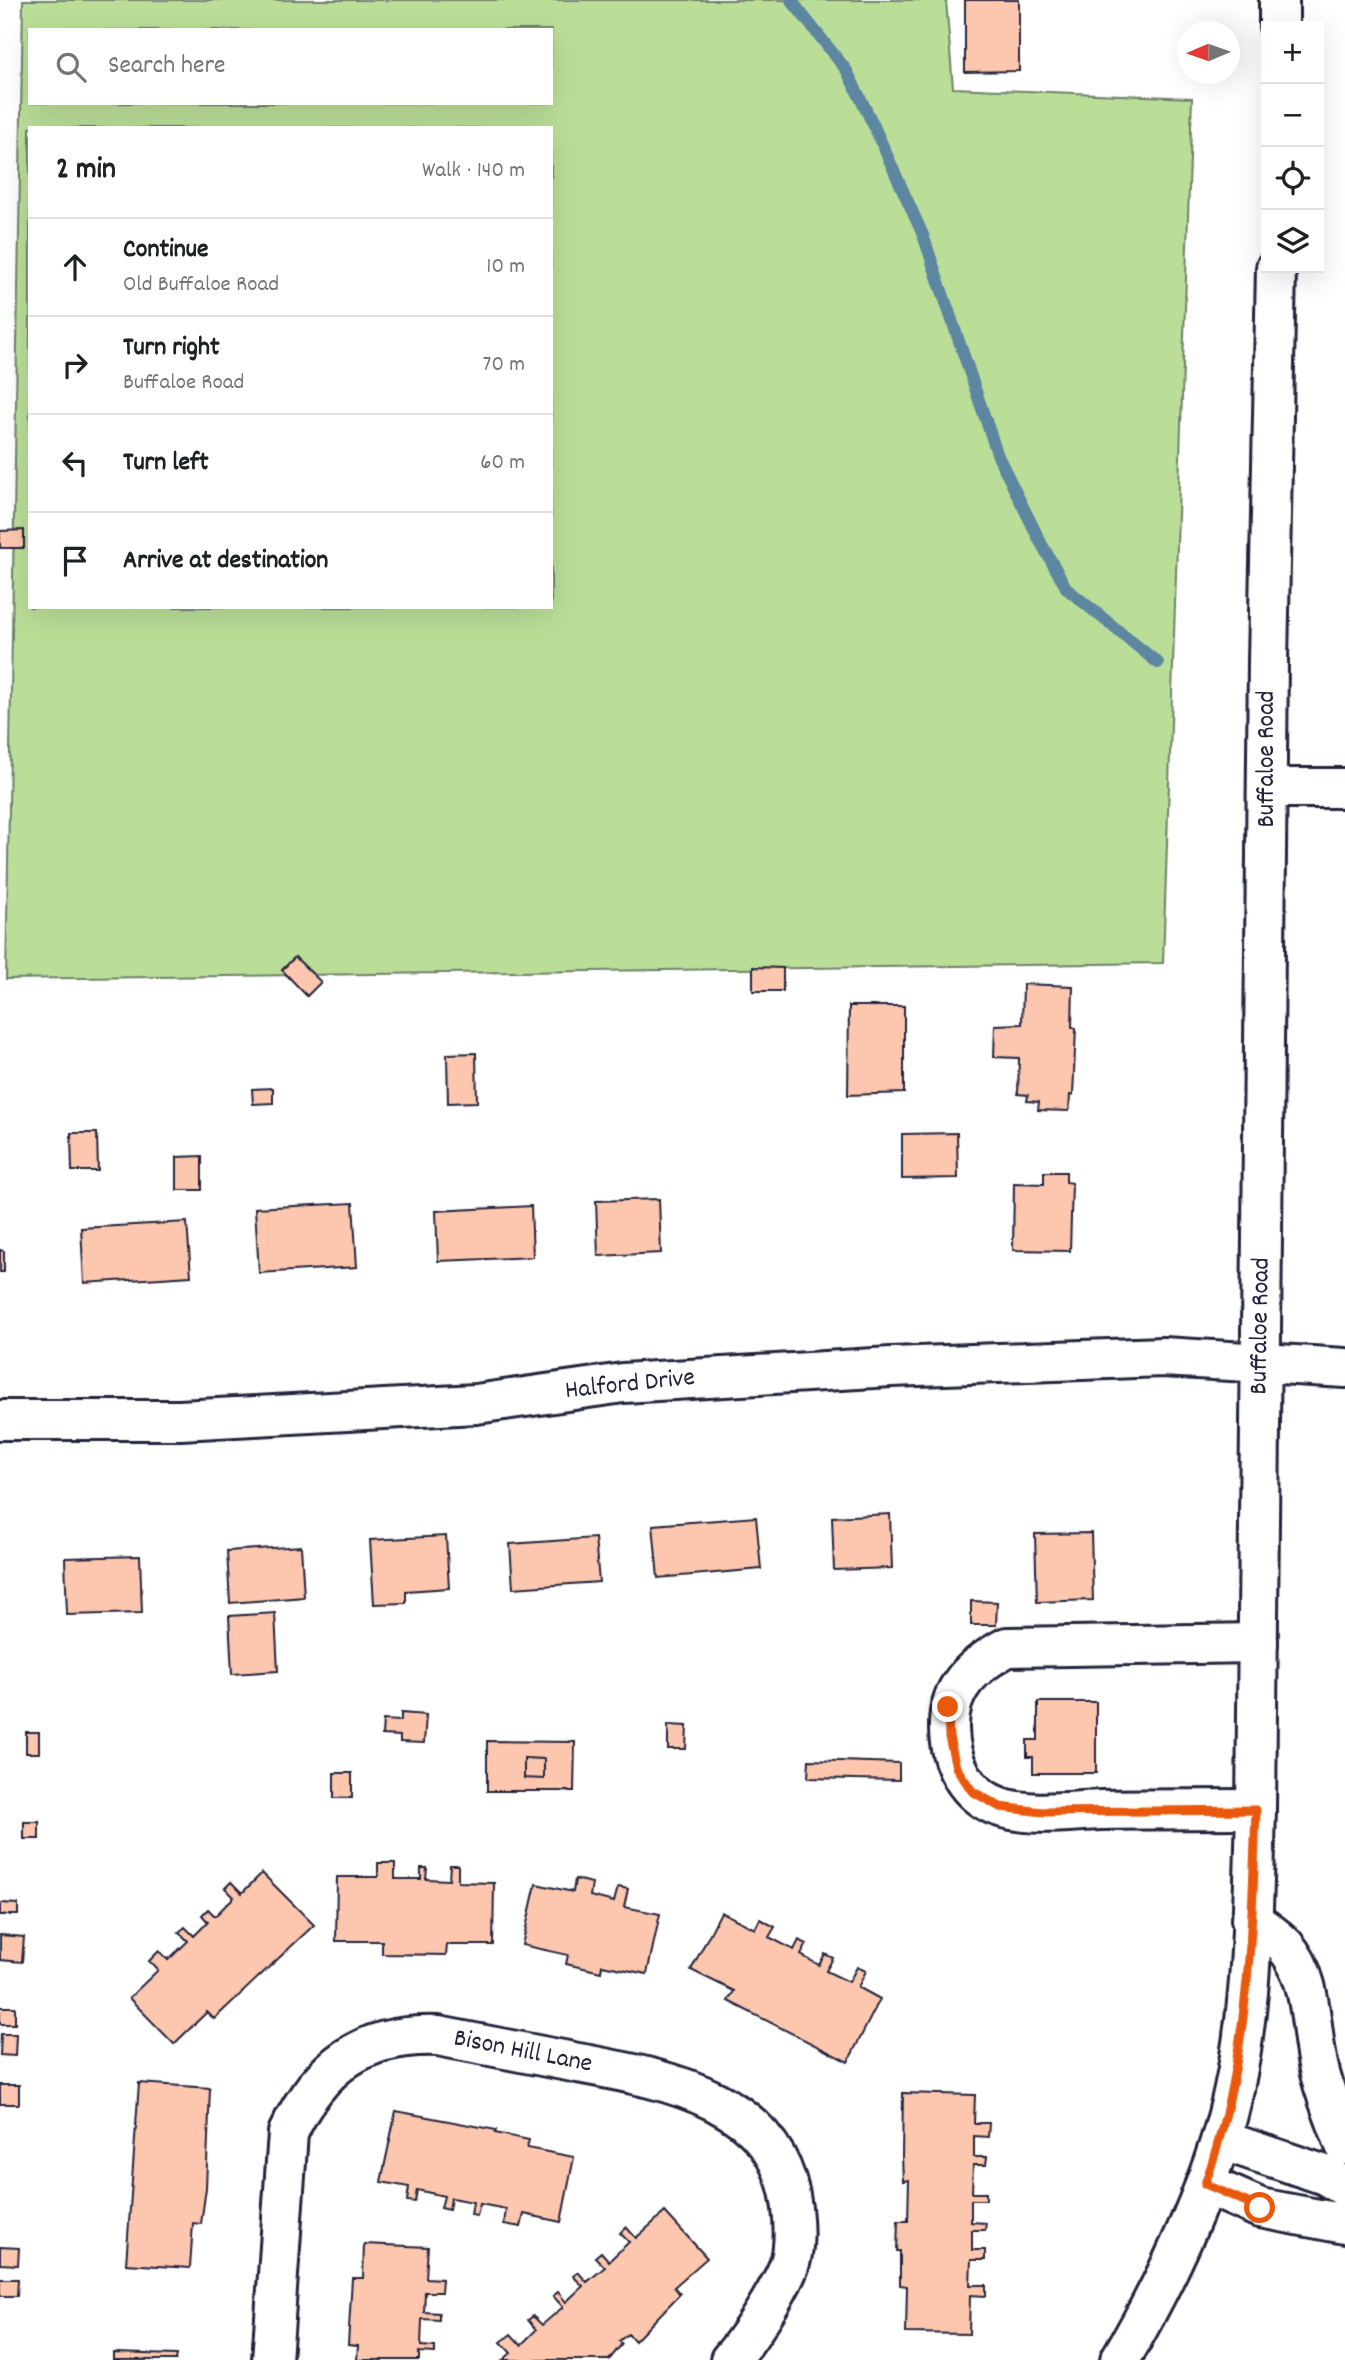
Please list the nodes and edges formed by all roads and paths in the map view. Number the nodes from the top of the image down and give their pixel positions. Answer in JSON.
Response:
{"nodes":[{"id":1,"x":1279,"y":0,"type":"edge"},
{"id":2,"x":1279,"y":21,"type":"edge"},
{"id":3,"x":1276,"y":273,"type":"edge"},
{"id":4,"x":1268,"y":788,"type":"junction"},
{"id":5,"x":1345,"y":789,"type":"edge"},
{"id":6,"x":1260,"y":1362,"type":"junction"},
{"id":7,"x":1345,"y":1368,"type":"edge"},
{"id":8,"x":0,"y":1420,"type":"edge"},
{"id":9,"x":1258,"y":1643,"type":"junction"},
{"id":10,"x":1256,"y":1810,"type":"junction"},
{"id":11,"x":1251,"y":1920,"type":"junction"},
{"id":12,"x":1221,"y":2140,"type":"junction"},
{"id":13,"x":1345,"y":2146,"type":"edge"},
{"id":14,"x":1205,"y":2184,"type":"junction"},
{"id":15,"x":1345,"y":2187,"type":"edge"},
{"id":16,"x":1345,"y":2224,"type":"edge"},
{"id":17,"x":272,"y":2360,"type":"edge"},
{"id":18,"x":730,"y":2360,"type":"edge"},
{"id":19,"x":1121,"y":2360,"type":"edge"}],
"edges":[{"from":1,"to":2,"type":"street"},
{"from":3,"to":4,"type":"street","name":"Buffaloe Road"},
{"from":4,"to":5,"type":"street"},
{"from":4,"to":6,"type":"street","name":"Buffaloe Road"},
{"from":6,"to":7,"type":"street","name":"Halford Drive"},
{"from":6,"to":8,"type":"street","name":"Halford Drive"},
{"from":6,"to":9,"type":"street","name":"Buffaloe Road"},
{"from":9,"to":10,"type":"street","name":"Buffaloe Road"},
{"from":9,"to":10,"type":"street"},
{"from":10,"to":11,"type":"street","name":"Buffaloe Road"},
{"from":11,"to":12,"type":"street","name":"Buffaloe Road"},
{"from":11,"to":13,"type":"street"},
{"from":12,"to":14,"type":"street","name":"Buffaloe Road"},
{"from":12,"to":15,"type":"street"},
{"from":14,"to":16,"type":"street"},
{"from":14,"to":19,"type":"street","name":"Buffaloe Road"},
{"from":17,"to":18,"type":"street","name":"Bison Hill Lane"}]}
